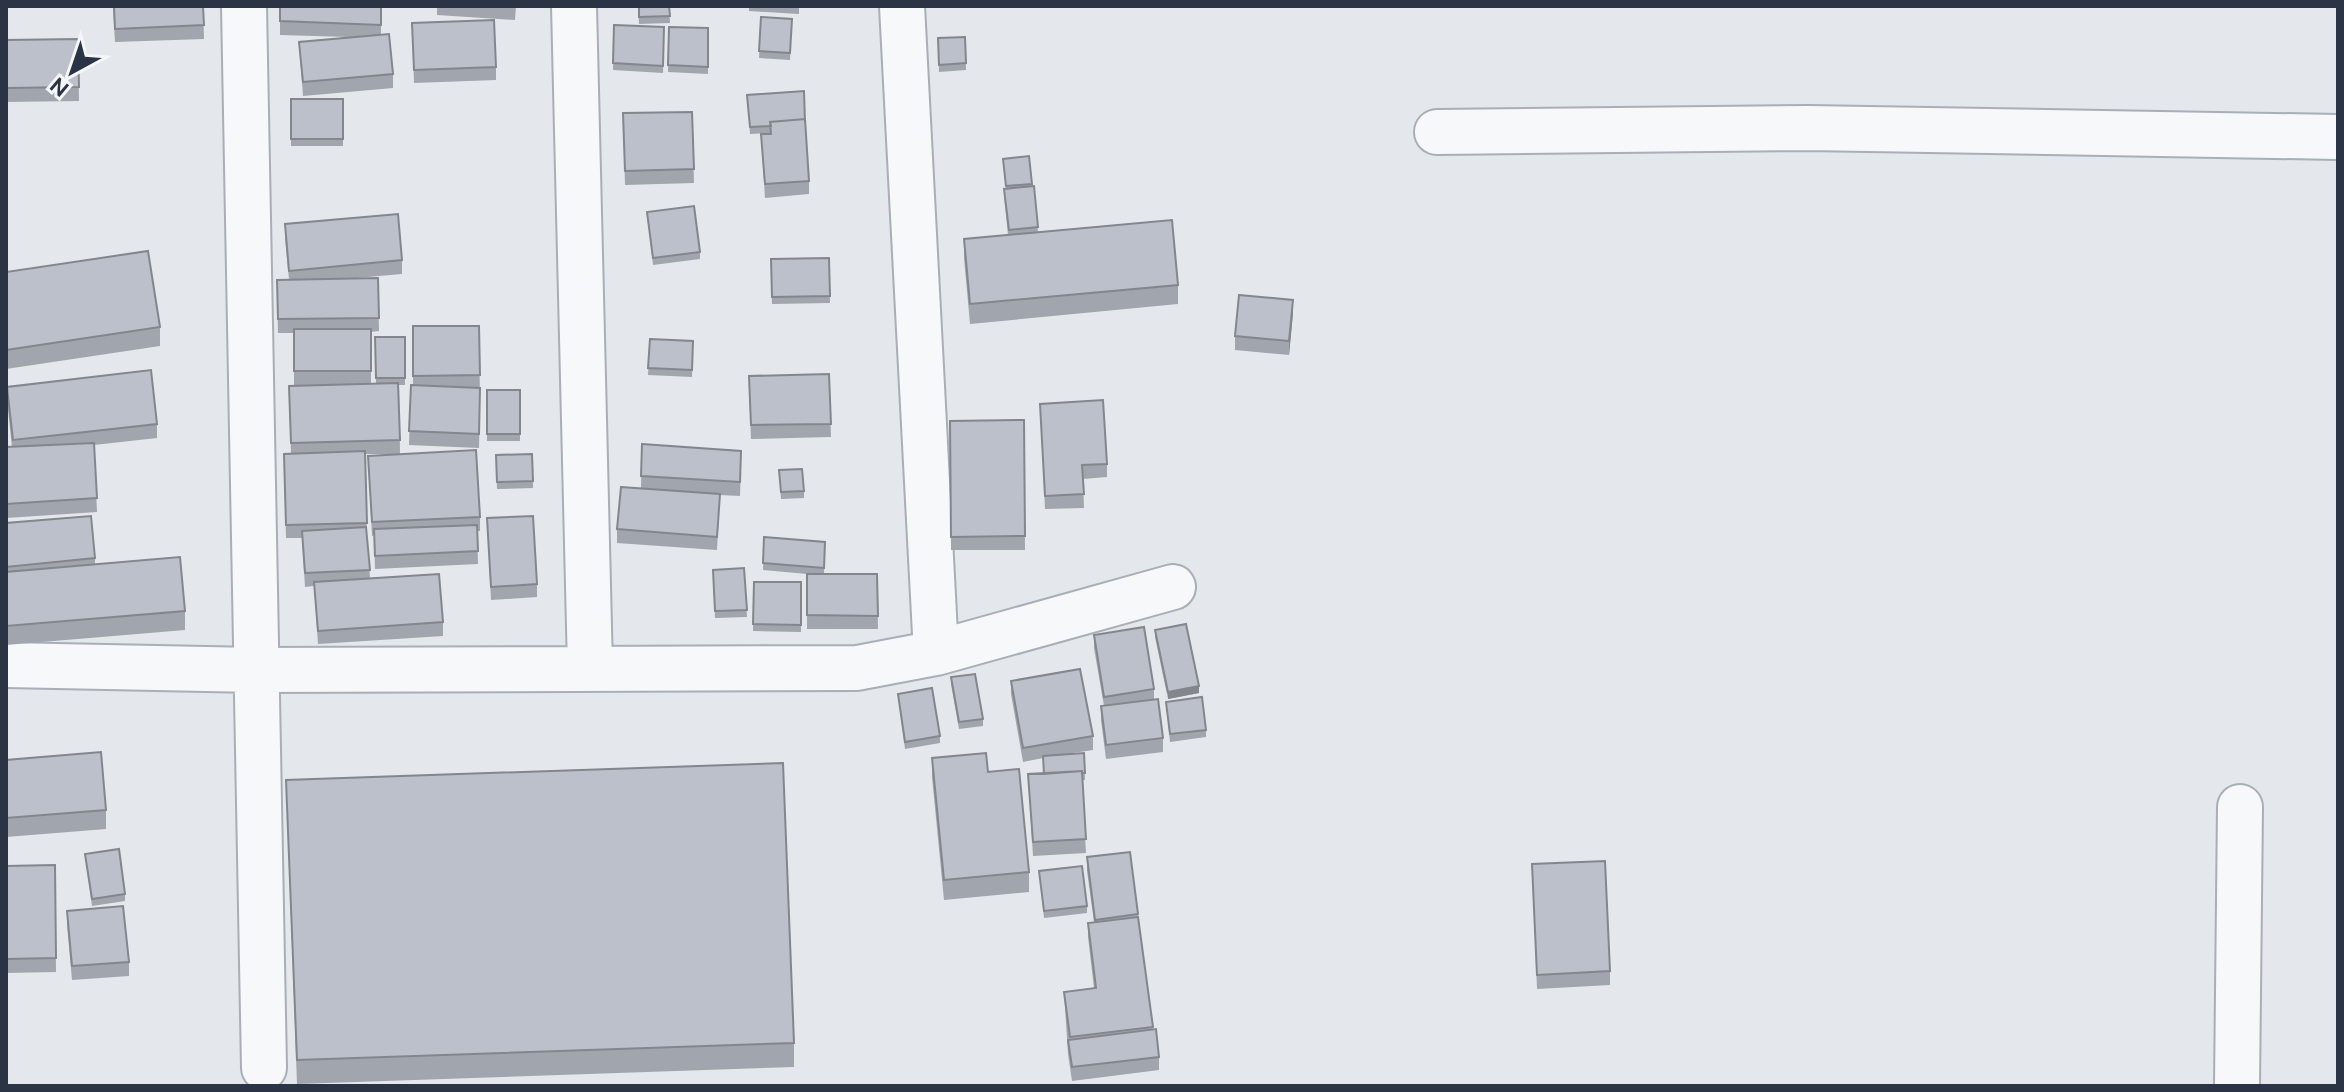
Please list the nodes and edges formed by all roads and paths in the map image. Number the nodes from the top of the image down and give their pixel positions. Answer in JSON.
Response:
{"nodes":[{"id":1,"x":244,"y":6,"type":"edge"},
{"id":2,"x":574,"y":6,"type":"edge"},
{"id":3,"x":902,"y":6,"type":"edge"},
{"id":4,"x":1437,"y":132,"type":"dead end"},
{"id":5,"x":2338,"y":137,"type":"edge"},
{"id":6,"x":1173,"y":587,"type":"dead end"},
{"id":7,"x":936,"y":653,"type":"junction"},
{"id":8,"x":6,"y":665,"type":"edge"},
{"id":9,"x":590,"y":668,"type":"junction"},
{"id":10,"x":256,"y":670,"type":"junction"},
{"id":11,"x":2240,"y":807,"type":"dead end"},
{"id":12,"x":264,"y":1068,"type":"dead end"},
{"id":13,"x":2237,"y":1086,"type":"edge"}],
"edges":[{"from":1,"to":10,"type":"street"},
{"from":2,"to":9,"type":"street"},
{"from":3,"to":7,"type":"street"},
{"from":4,"to":5,"type":"street"},
{"from":6,"to":7,"type":"street"},
{"from":7,"to":9,"type":"street"},
{"from":8,"to":10,"type":"street"},
{"from":9,"to":10,"type":"street"},
{"from":10,"to":12,"type":"street"},
{"from":11,"to":13,"type":"street"}]}
